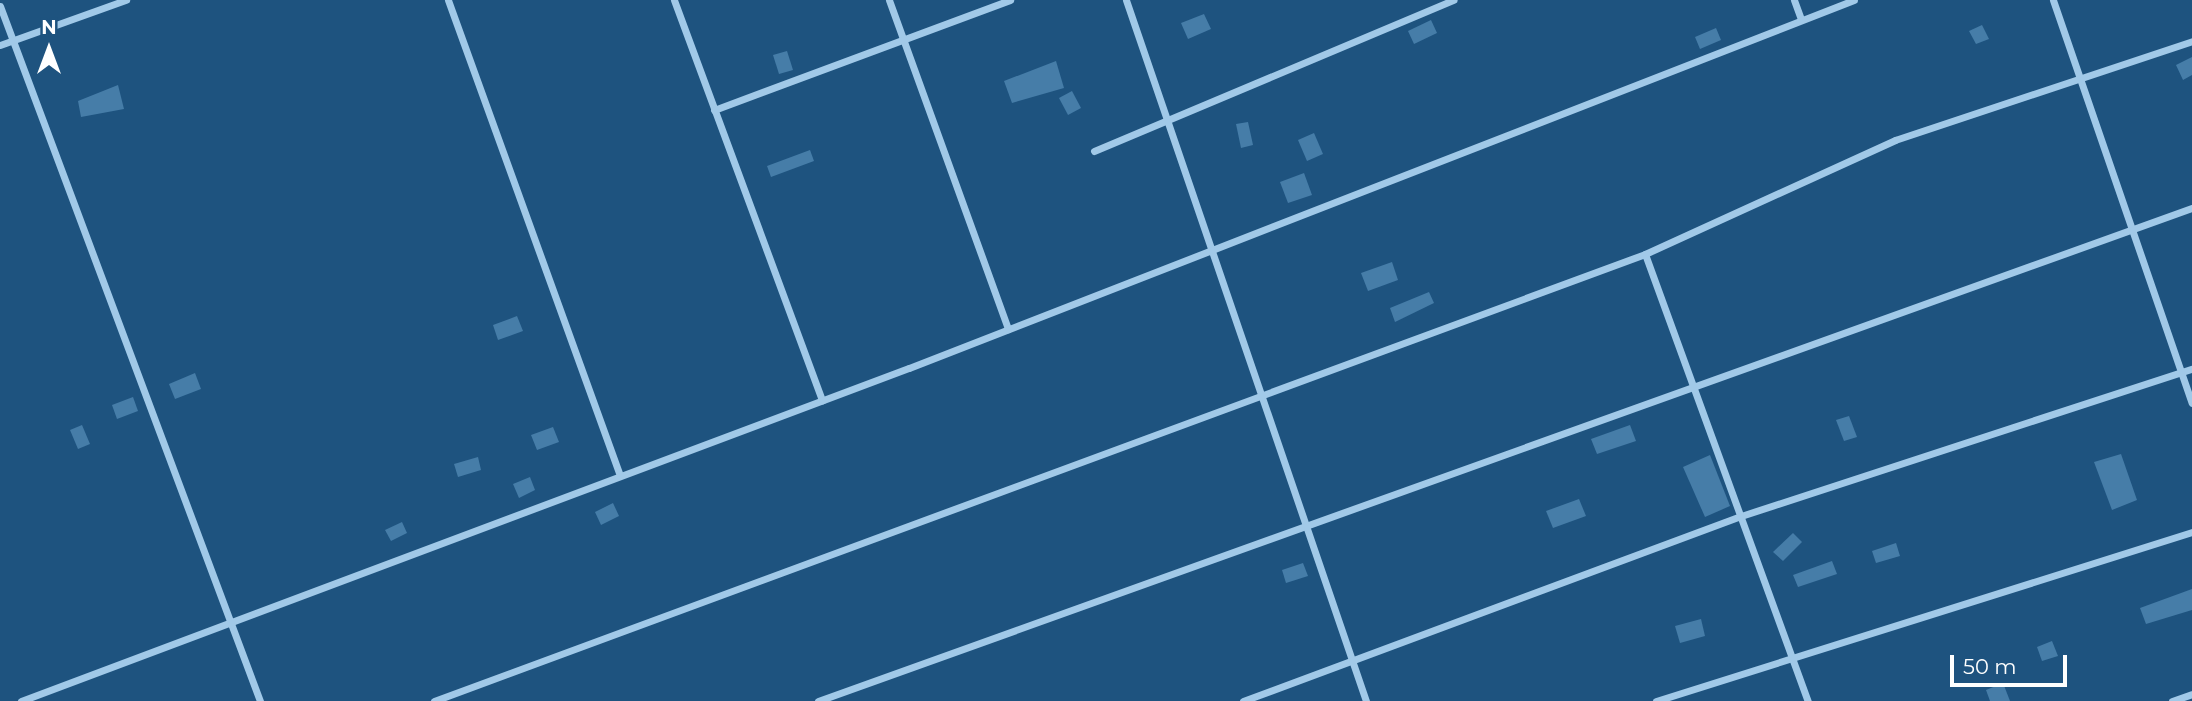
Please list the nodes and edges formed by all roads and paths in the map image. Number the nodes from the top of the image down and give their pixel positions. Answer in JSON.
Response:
{"nodes":[{"id":1,"x":126,"y":0,"type":"edge"},
{"id":2,"x":448,"y":0,"type":"edge"},
{"id":3,"x":674,"y":0,"type":"edge"},
{"id":4,"x":889,"y":0,"type":"edge"},
{"id":5,"x":1010,"y":0,"type":"edge"},
{"id":6,"x":1126,"y":0,"type":"edge"},
{"id":7,"x":1454,"y":0,"type":"edge"},
{"id":8,"x":1794,"y":0,"type":"edge"},
{"id":9,"x":1854,"y":0,"type":"edge"},
{"id":10,"x":2053,"y":0,"type":"edge"},
{"id":11,"x":0,"y":6,"type":"edge"},
{"id":12,"x":1801,"y":19,"type":"junction"},
{"id":13,"x":904,"y":40,"type":"junction"},
{"id":14,"x":13,"y":41,"type":"junction"},
{"id":15,"x":2192,"y":41,"type":"edge"},
{"id":16,"x":0,"y":45,"type":"edge"},
{"id":17,"x":2081,"y":78,"type":"junction"},
{"id":18,"x":714,"y":110,"type":"junction"},
{"id":19,"x":1167,"y":120,"type":"junction"},
{"id":20,"x":1094,"y":151,"type":"dead end"},
{"id":21,"x":2192,"y":208,"type":"edge"},
{"id":22,"x":2129,"y":230,"type":"junction"},
{"id":23,"x":1213,"y":248,"type":"junction"},
{"id":24,"x":1645,"y":254,"type":"junction"},
{"id":25,"x":1008,"y":329,"type":"junction"},
{"id":26,"x":2192,"y":369,"type":"edge"},
{"id":27,"x":2181,"y":372,"type":"junction"},
{"id":28,"x":1692,"y":387,"type":"junction"},
{"id":29,"x":1261,"y":394,"type":"junction"},
{"id":30,"x":821,"y":400,"type":"junction"},
{"id":31,"x":2192,"y":403,"type":"edge"},
{"id":32,"x":619,"y":473,"type":"junction"},
{"id":33,"x":1741,"y":516,"type":"junction"},
{"id":34,"x":1306,"y":526,"type":"junction"},
{"id":35,"x":2192,"y":532,"type":"edge"},
{"id":36,"x":230,"y":621,"type":"junction"},
{"id":37,"x":1793,"y":658,"type":"junction"},
{"id":38,"x":1353,"y":663,"type":"junction"},
{"id":39,"x":2192,"y":694,"type":"edge"},
{"id":40,"x":20,"y":701,"type":"edge"},
{"id":41,"x":260,"y":701,"type":"edge"},
{"id":42,"x":435,"y":701,"type":"edge"},
{"id":43,"x":818,"y":701,"type":"edge"},
{"id":44,"x":1243,"y":701,"type":"edge"},
{"id":45,"x":1366,"y":701,"type":"edge"},
{"id":46,"x":1656,"y":701,"type":"edge"},
{"id":47,"x":1808,"y":701,"type":"edge"},
{"id":48,"x":2172,"y":701,"type":"edge"}],
"edges":[{"from":1,"to":14,"type":"street"},
{"from":2,"to":32,"type":"street"},
{"from":3,"to":18,"type":"street"},
{"from":4,"to":13,"type":"street"},
{"from":5,"to":13,"type":"street"},
{"from":6,"to":19,"type":"street"},
{"from":7,"to":19,"type":"street"},
{"from":8,"to":12,"type":"street"},
{"from":9,"to":12,"type":"street"},
{"from":10,"to":17,"type":"street"},
{"from":11,"to":14,"type":"street"},
{"from":12,"to":23,"type":"street"},
{"from":13,"to":18,"type":"street"},
{"from":13,"to":25,"type":"street"},
{"from":14,"to":16,"type":"street"},
{"from":14,"to":36,"type":"street"},
{"from":15,"to":17,"type":"street"},
{"from":17,"to":22,"type":"street"},
{"from":17,"to":24,"type":"street"},
{"from":18,"to":30,"type":"street"},
{"from":19,"to":20,"type":"street"},
{"from":19,"to":23,"type":"street"},
{"from":21,"to":22,"type":"street"},
{"from":22,"to":27,"type":"street"},
{"from":22,"to":28,"type":"street"},
{"from":23,"to":25,"type":"street"},
{"from":23,"to":29,"type":"street"},
{"from":24,"to":28,"type":"street"},
{"from":24,"to":29,"type":"street"},
{"from":25,"to":30,"type":"street"},
{"from":26,"to":27,"type":"street"},
{"from":27,"to":31,"type":"street"},
{"from":27,"to":33,"type":"street"},
{"from":28,"to":33,"type":"street"},
{"from":28,"to":34,"type":"street"},
{"from":29,"to":34,"type":"street"},
{"from":29,"to":42,"type":"street"},
{"from":30,"to":32,"type":"street"},
{"from":32,"to":36,"type":"street"},
{"from":33,"to":37,"type":"street"},
{"from":33,"to":38,"type":"street"},
{"from":34,"to":38,"type":"street"},
{"from":34,"to":43,"type":"street"},
{"from":35,"to":37,"type":"street"},
{"from":36,"to":40,"type":"street"},
{"from":36,"to":41,"type":"street"},
{"from":37,"to":46,"type":"street"},
{"from":37,"to":47,"type":"street"},
{"from":38,"to":44,"type":"street"},
{"from":38,"to":45,"type":"street"},
{"from":39,"to":48,"type":"street"}]}
